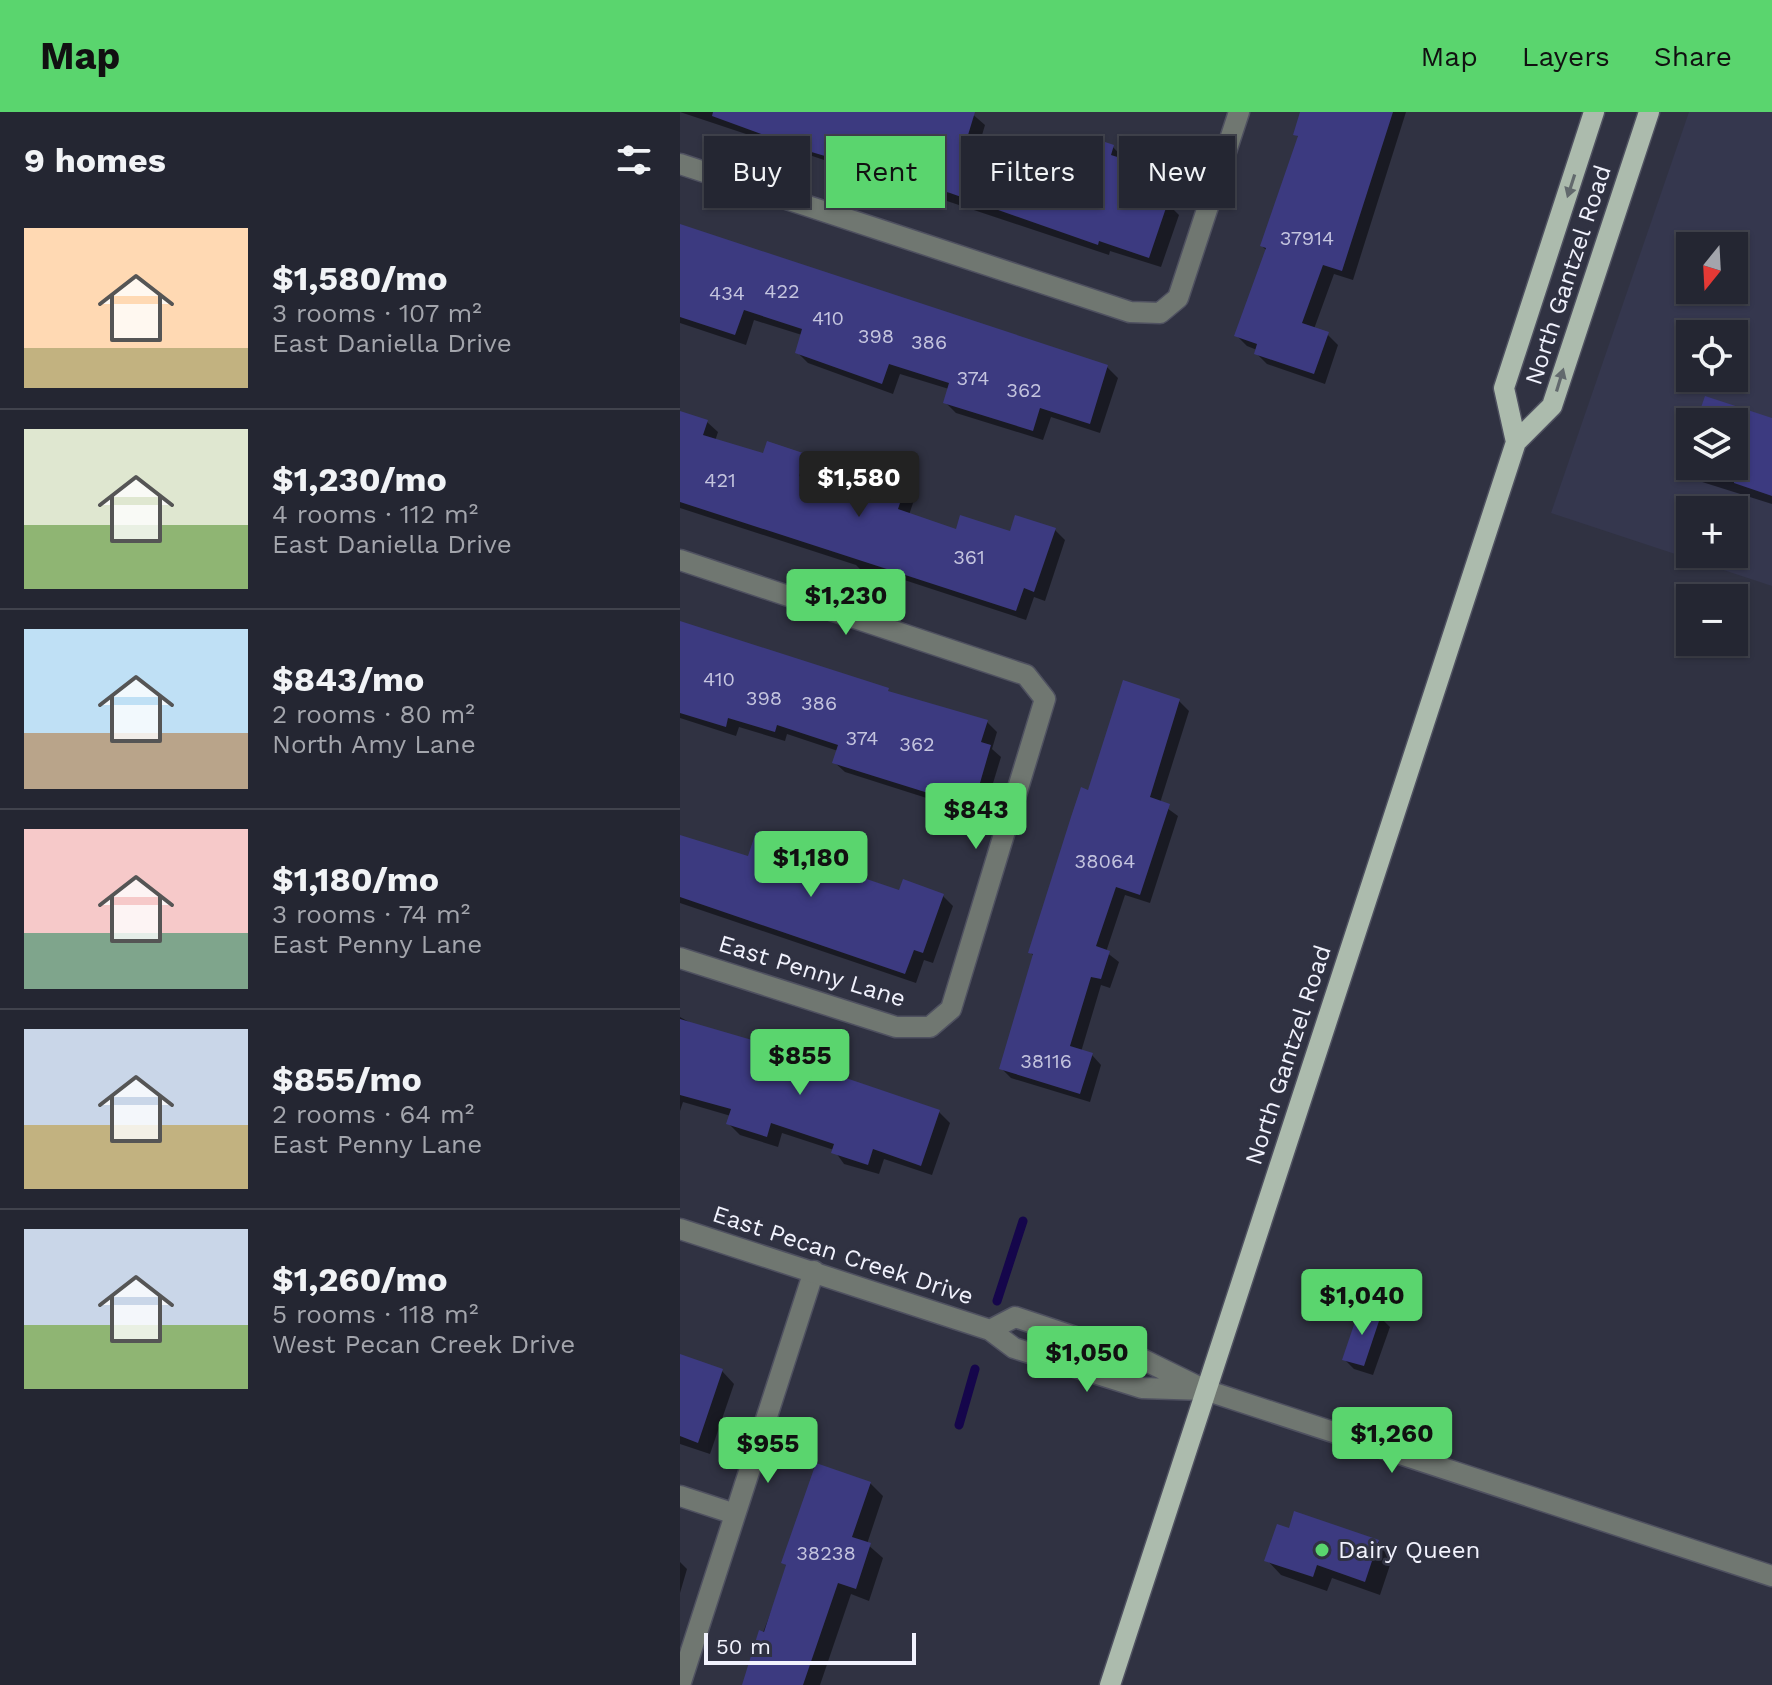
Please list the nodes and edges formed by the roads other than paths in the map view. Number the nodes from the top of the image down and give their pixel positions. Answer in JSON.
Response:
{"nodes":[{"id":1,"x":1239,"y":112,"type":"edge"},
{"id":2,"x":1594,"y":112,"type":"edge"},
{"id":3,"x":1649,"y":112,"type":"edge"},
{"id":4,"x":680,"y":164,"type":"edge"},
{"id":5,"x":1516,"y":442,"type":"junction"},
{"id":6,"x":680,"y":560,"type":"edge"},
{"id":7,"x":680,"y":958,"type":"edge"},
{"id":8,"x":680,"y":1229,"type":"edge"},
{"id":9,"x":814,"y":1271,"type":"junction"},
{"id":10,"x":990,"y":1330,"type":"junction"},
{"id":11,"x":1205,"y":1390,"type":"junction"},
{"id":12,"x":680,"y":1496,"type":"edge"},
{"id":13,"x":735,"y":1514,"type":"junction"},
{"id":14,"x":1772,"y":1576,"type":"edge"},
{"id":15,"x":680,"y":1685,"type":"edge"},
{"id":16,"x":1110,"y":1685,"type":"edge"}],
"edges":[{"from":1,"to":4,"type":"street"},
{"from":2,"to":5,"type":"main road","name":"North Gantzel Road","one_way":true},
{"from":5,"to":3,"type":"main road","name":"North Gantzel Road","one_way":true},
{"from":5,"to":11,"type":"main road","name":"North Gantzel Road"},
{"from":6,"to":7,"type":"street","name":"East Penny Lane"},
{"from":8,"to":9,"type":"street","name":"East Pecan Creek Drive"},
{"from":9,"to":10,"type":"street","name":"East Pecan Creek Drive"},
{"from":9,"to":13,"type":"street"},
{"from":10,"to":11,"type":"street","name":"East Pecan Creek Drive"},
{"from":10,"to":11,"type":"street","name":"East Pecan Creek Drive"},
{"from":11,"to":14,"type":"street"},
{"from":11,"to":16,"type":"main road","name":"North Gantzel Road"},
{"from":12,"to":13,"type":"street"},
{"from":13,"to":15,"type":"street"}]}
